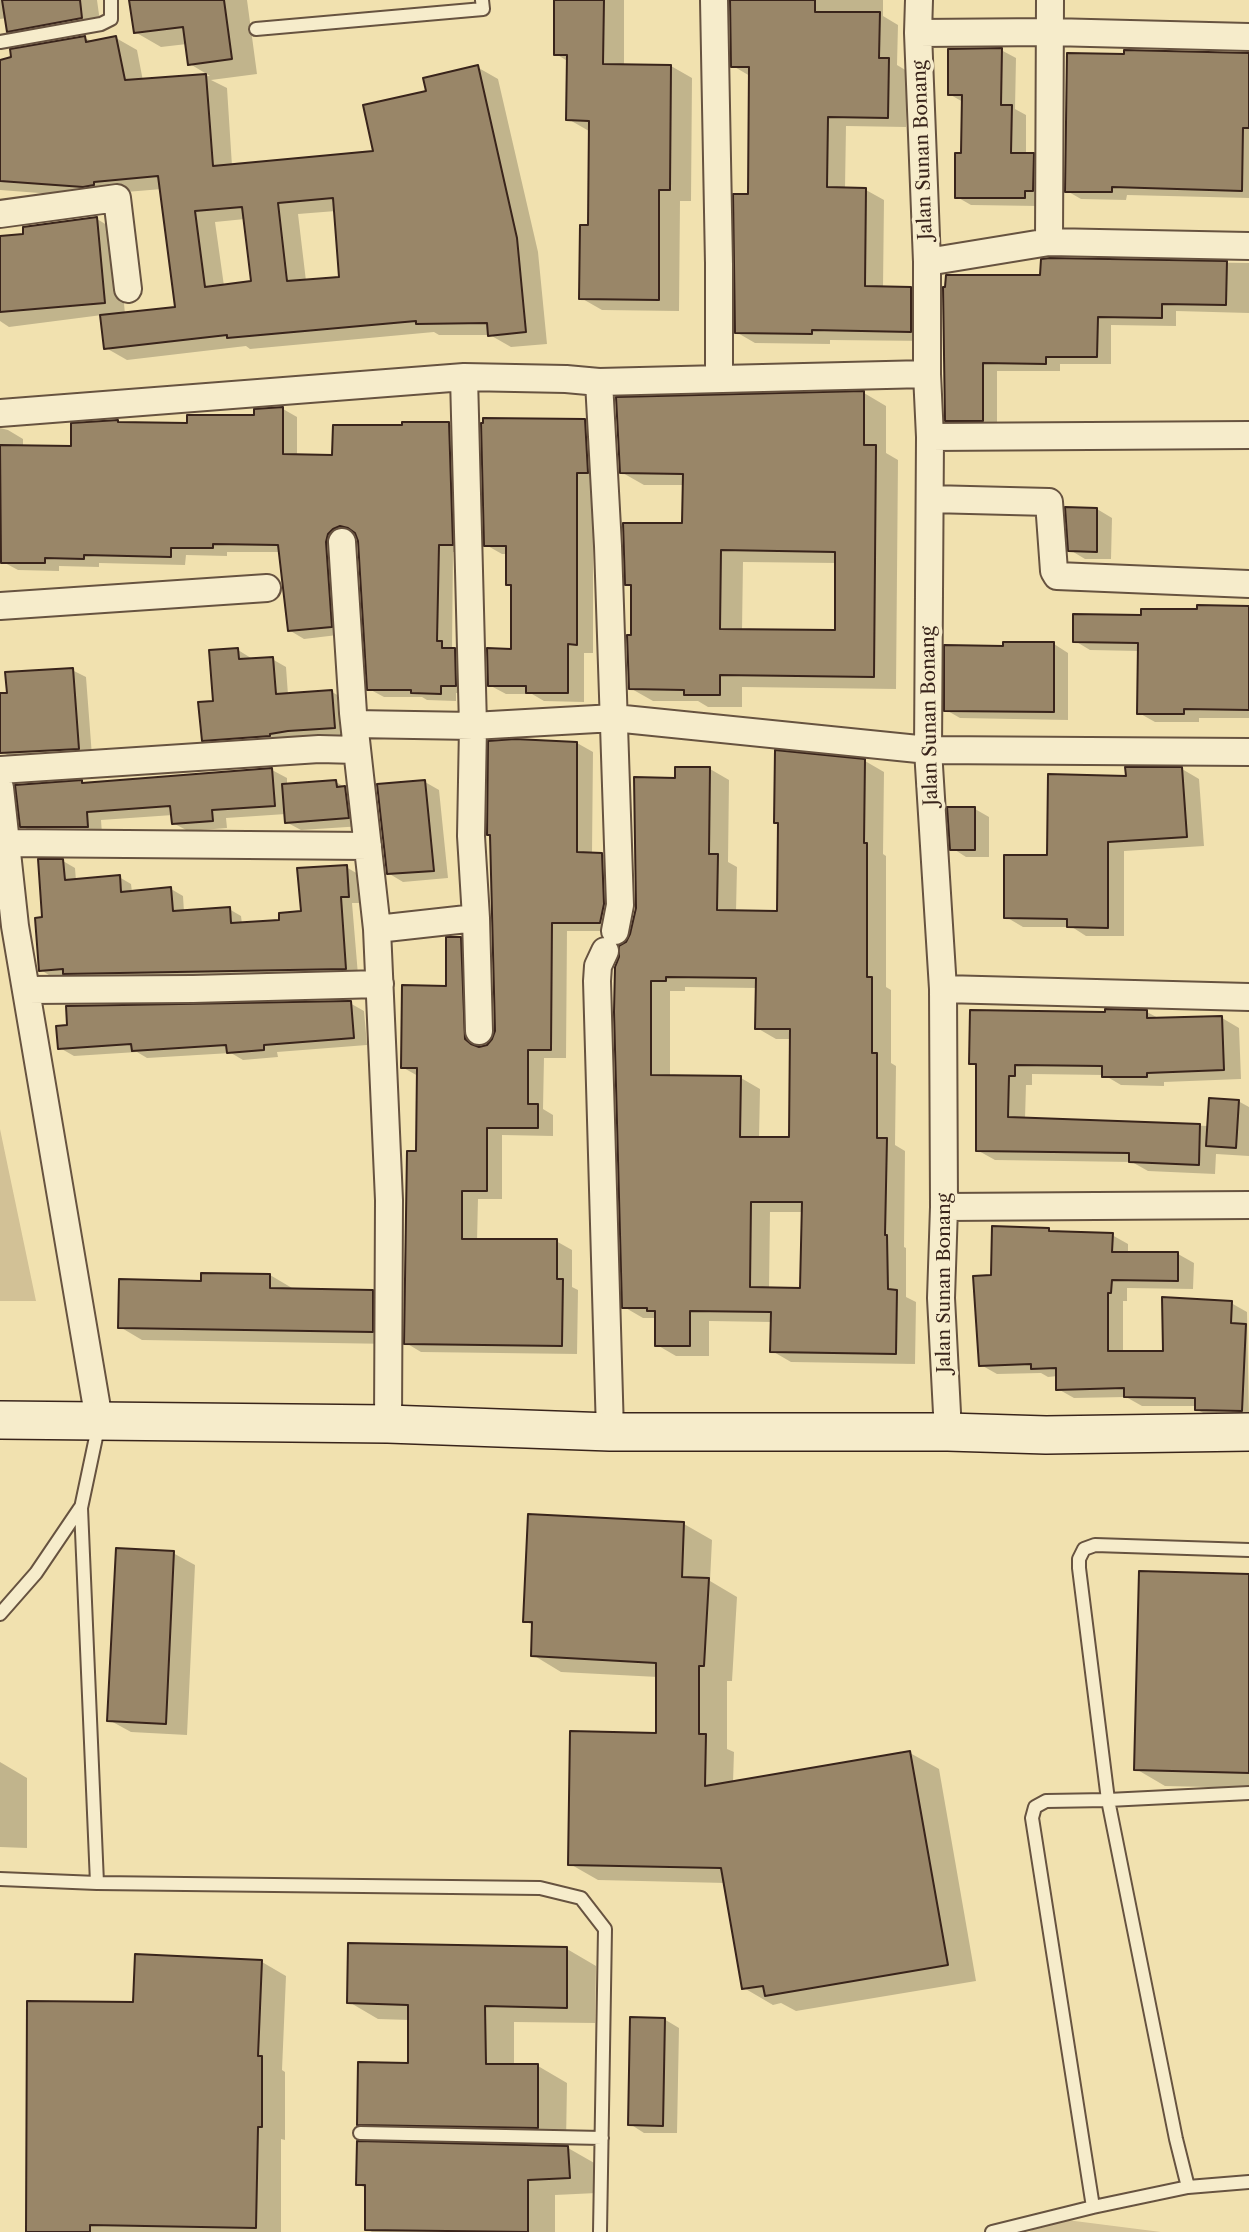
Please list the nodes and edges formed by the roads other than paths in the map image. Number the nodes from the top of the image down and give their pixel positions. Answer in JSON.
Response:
{"nodes":[{"id":1,"x":111,"y":0,"type":"edge"},
{"id":2,"x":482,"y":0,"type":"edge"},
{"id":3,"x":714,"y":0,"type":"edge"},
{"id":4,"x":919,"y":0,"type":"edge"},
{"id":5,"x":1050,"y":0,"type":"edge"},
{"id":6,"x":256,"y":29,"type":"dead end"},
{"id":7,"x":1051,"y":32,"type":"junction"},
{"id":8,"x":918,"y":33,"type":"junction"},
{"id":9,"x":1249,"y":37,"type":"edge"},
{"id":10,"x":0,"y":42,"type":"edge"},
{"id":11,"x":0,"y":214,"type":"edge"},
{"id":12,"x":1049,"y":242,"type":"junction"},
{"id":13,"x":1249,"y":246,"type":"edge"},
{"id":14,"x":927,"y":262,"type":"junction"},
{"id":15,"x":128,"y":289,"type":"dead end"},
{"id":16,"x":927,"y":374,"type":"junction"},
{"id":17,"x":464,"y":377,"type":"junction"},
{"id":18,"x":719,"y":379,"type":"junction"},
{"id":19,"x":599,"y":382,"type":"junction"},
{"id":20,"x":0,"y":413,"type":"edge"},
{"id":21,"x":1249,"y":435,"type":"edge"},
{"id":22,"x":930,"y":437,"type":"junction"},
{"id":23,"x":930,"y":499,"type":"junction"},
{"id":24,"x":342,"y":542,"type":"dead end"},
{"id":25,"x":1249,"y":584,"type":"edge"},
{"id":26,"x":267,"y":588,"type":"dead end"},
{"id":27,"x":0,"y":606,"type":"edge"},
{"id":28,"x":614,"y":718,"type":"junction"},
{"id":29,"x":473,"y":726,"type":"junction"},
{"id":30,"x":356,"y":737,"type":"junction"},
{"id":31,"x":928,"y":750,"type":"junction"},
{"id":32,"x":1249,"y":752,"type":"edge"},
{"id":33,"x":0,"y":770,"type":"edge"},
{"id":34,"x":0,"y":788,"type":"edge"},
{"id":35,"x":6,"y":843,"type":"junction"},
{"id":36,"x":368,"y":846,"type":"junction"},
{"id":37,"x":476,"y":918,"type":"junction"},
{"id":38,"x":377,"y":929,"type":"junction"},
{"id":39,"x":380,"y":985,"type":"junction"},
{"id":40,"x":943,"y":989,"type":"junction"},
{"id":41,"x":26,"y":990,"type":"junction"},
{"id":42,"x":1249,"y":997,"type":"edge"},
{"id":43,"x":479,"y":1031,"type":"dead end"},
{"id":44,"x":1249,"y":1205,"type":"edge"},
{"id":45,"x":944,"y":1207,"type":"junction"},
{"id":46,"x":0,"y":1420,"type":"edge"},
{"id":47,"x":99,"y":1420,"type":"junction"},
{"id":48,"x":388,"y":1424,"type":"junction"},
{"id":49,"x":610,"y":1432,"type":"junction"},
{"id":50,"x":948,"y":1432,"type":"junction"},
{"id":51,"x":1249,"y":1432,"type":"edge"},
{"id":52,"x":80,"y":1508,"type":"junction"},
{"id":53,"x":1249,"y":1550,"type":"edge"},
{"id":54,"x":0,"y":1614,"type":"edge"},
{"id":55,"x":1249,"y":1793,"type":"edge"},
{"id":56,"x":1108,"y":1800,"type":"junction"},
{"id":57,"x":0,"y":1879,"type":"edge"},
{"id":58,"x":97,"y":1883,"type":"junction"},
{"id":59,"x":360,"y":2133,"type":"dead end"},
{"id":60,"x":602,"y":2138,"type":"junction"},
{"id":61,"x":1249,"y":2182,"type":"edge"},
{"id":62,"x":1188,"y":2188,"type":"junction"},
{"id":63,"x":1093,"y":2207,"type":"junction"},
{"id":64,"x":600,"y":2232,"type":"edge"},
{"id":65,"x":992,"y":2232,"type":"edge"}],
"edges":[{"from":1,"to":10,"type":"lane"},
{"from":2,"to":6,"type":"lane"},
{"from":3,"to":18,"type":"street"},
{"from":4,"to":8,"type":"street","name":"Jalan Sunan Bonang"},
{"from":5,"to":7,"type":"street"},
{"from":7,"to":8,"type":"street"},
{"from":7,"to":9,"type":"street"},
{"from":7,"to":12,"type":"street"},
{"from":8,"to":14,"type":"street","name":"Jalan Sunan Bonang"},
{"from":11,"to":15,"type":"street"},
{"from":12,"to":13,"type":"street"},
{"from":12,"to":14,"type":"street"},
{"from":14,"to":16,"type":"street","name":"Jalan Sunan Bonang"},
{"from":16,"to":18,"type":"street"},
{"from":16,"to":22,"type":"street","name":"Jalan Sunan Bonang"},
{"from":17,"to":19,"type":"street"},
{"from":17,"to":20,"type":"street"},
{"from":17,"to":29,"type":"street"},
{"from":18,"to":19,"type":"street"},
{"from":19,"to":28,"type":"street"},
{"from":21,"to":22,"type":"street"},
{"from":22,"to":23,"type":"street","name":"Jalan Sunan Bonang"},
{"from":23,"to":25,"type":"street"},
{"from":23,"to":31,"type":"street","name":"Jalan Sunan Bonang"},
{"from":24,"to":30,"type":"street"},
{"from":26,"to":27,"type":"street"},
{"from":28,"to":29,"type":"street"},
{"from":28,"to":31,"type":"street"},
{"from":28,"to":49,"type":"street"},
{"from":29,"to":30,"type":"street"},
{"from":29,"to":37,"type":"street"},
{"from":30,"to":33,"type":"street"},
{"from":30,"to":36,"type":"street"},
{"from":31,"to":32,"type":"street"},
{"from":31,"to":40,"type":"street","name":"Jalan Sunan Bonang"},
{"from":34,"to":35,"type":"street"},
{"from":35,"to":36,"type":"street"},
{"from":35,"to":41,"type":"street"},
{"from":36,"to":38,"type":"street"},
{"from":37,"to":38,"type":"street"},
{"from":37,"to":43,"type":"street"},
{"from":38,"to":39,"type":"street"},
{"from":39,"to":41,"type":"street"},
{"from":39,"to":48,"type":"street"},
{"from":40,"to":42,"type":"street"},
{"from":40,"to":45,"type":"street","name":"Jalan Sunan Bonang"},
{"from":41,"to":47,"type":"street"},
{"from":44,"to":45,"type":"street"},
{"from":45,"to":50,"type":"street","name":"Jalan Sunan Bonang"},
{"from":46,"to":47,"type":"main road"},
{"from":47,"to":48,"type":"main road"},
{"from":47,"to":52,"type":"lane"},
{"from":48,"to":49,"type":"main road"},
{"from":49,"to":50,"type":"main road"},
{"from":50,"to":51,"type":"main road"},
{"from":52,"to":54,"type":"lane"},
{"from":52,"to":58,"type":"lane"},
{"from":53,"to":56,"type":"lane"},
{"from":55,"to":56,"type":"lane"},
{"from":56,"to":62,"type":"lane"},
{"from":56,"to":63,"type":"lane"},
{"from":57,"to":58,"type":"lane"},
{"from":58,"to":60,"type":"lane"},
{"from":59,"to":60,"type":"lane"},
{"from":60,"to":64,"type":"lane"},
{"from":61,"to":62,"type":"lane"},
{"from":62,"to":63,"type":"lane"},
{"from":63,"to":65,"type":"lane"}]}
